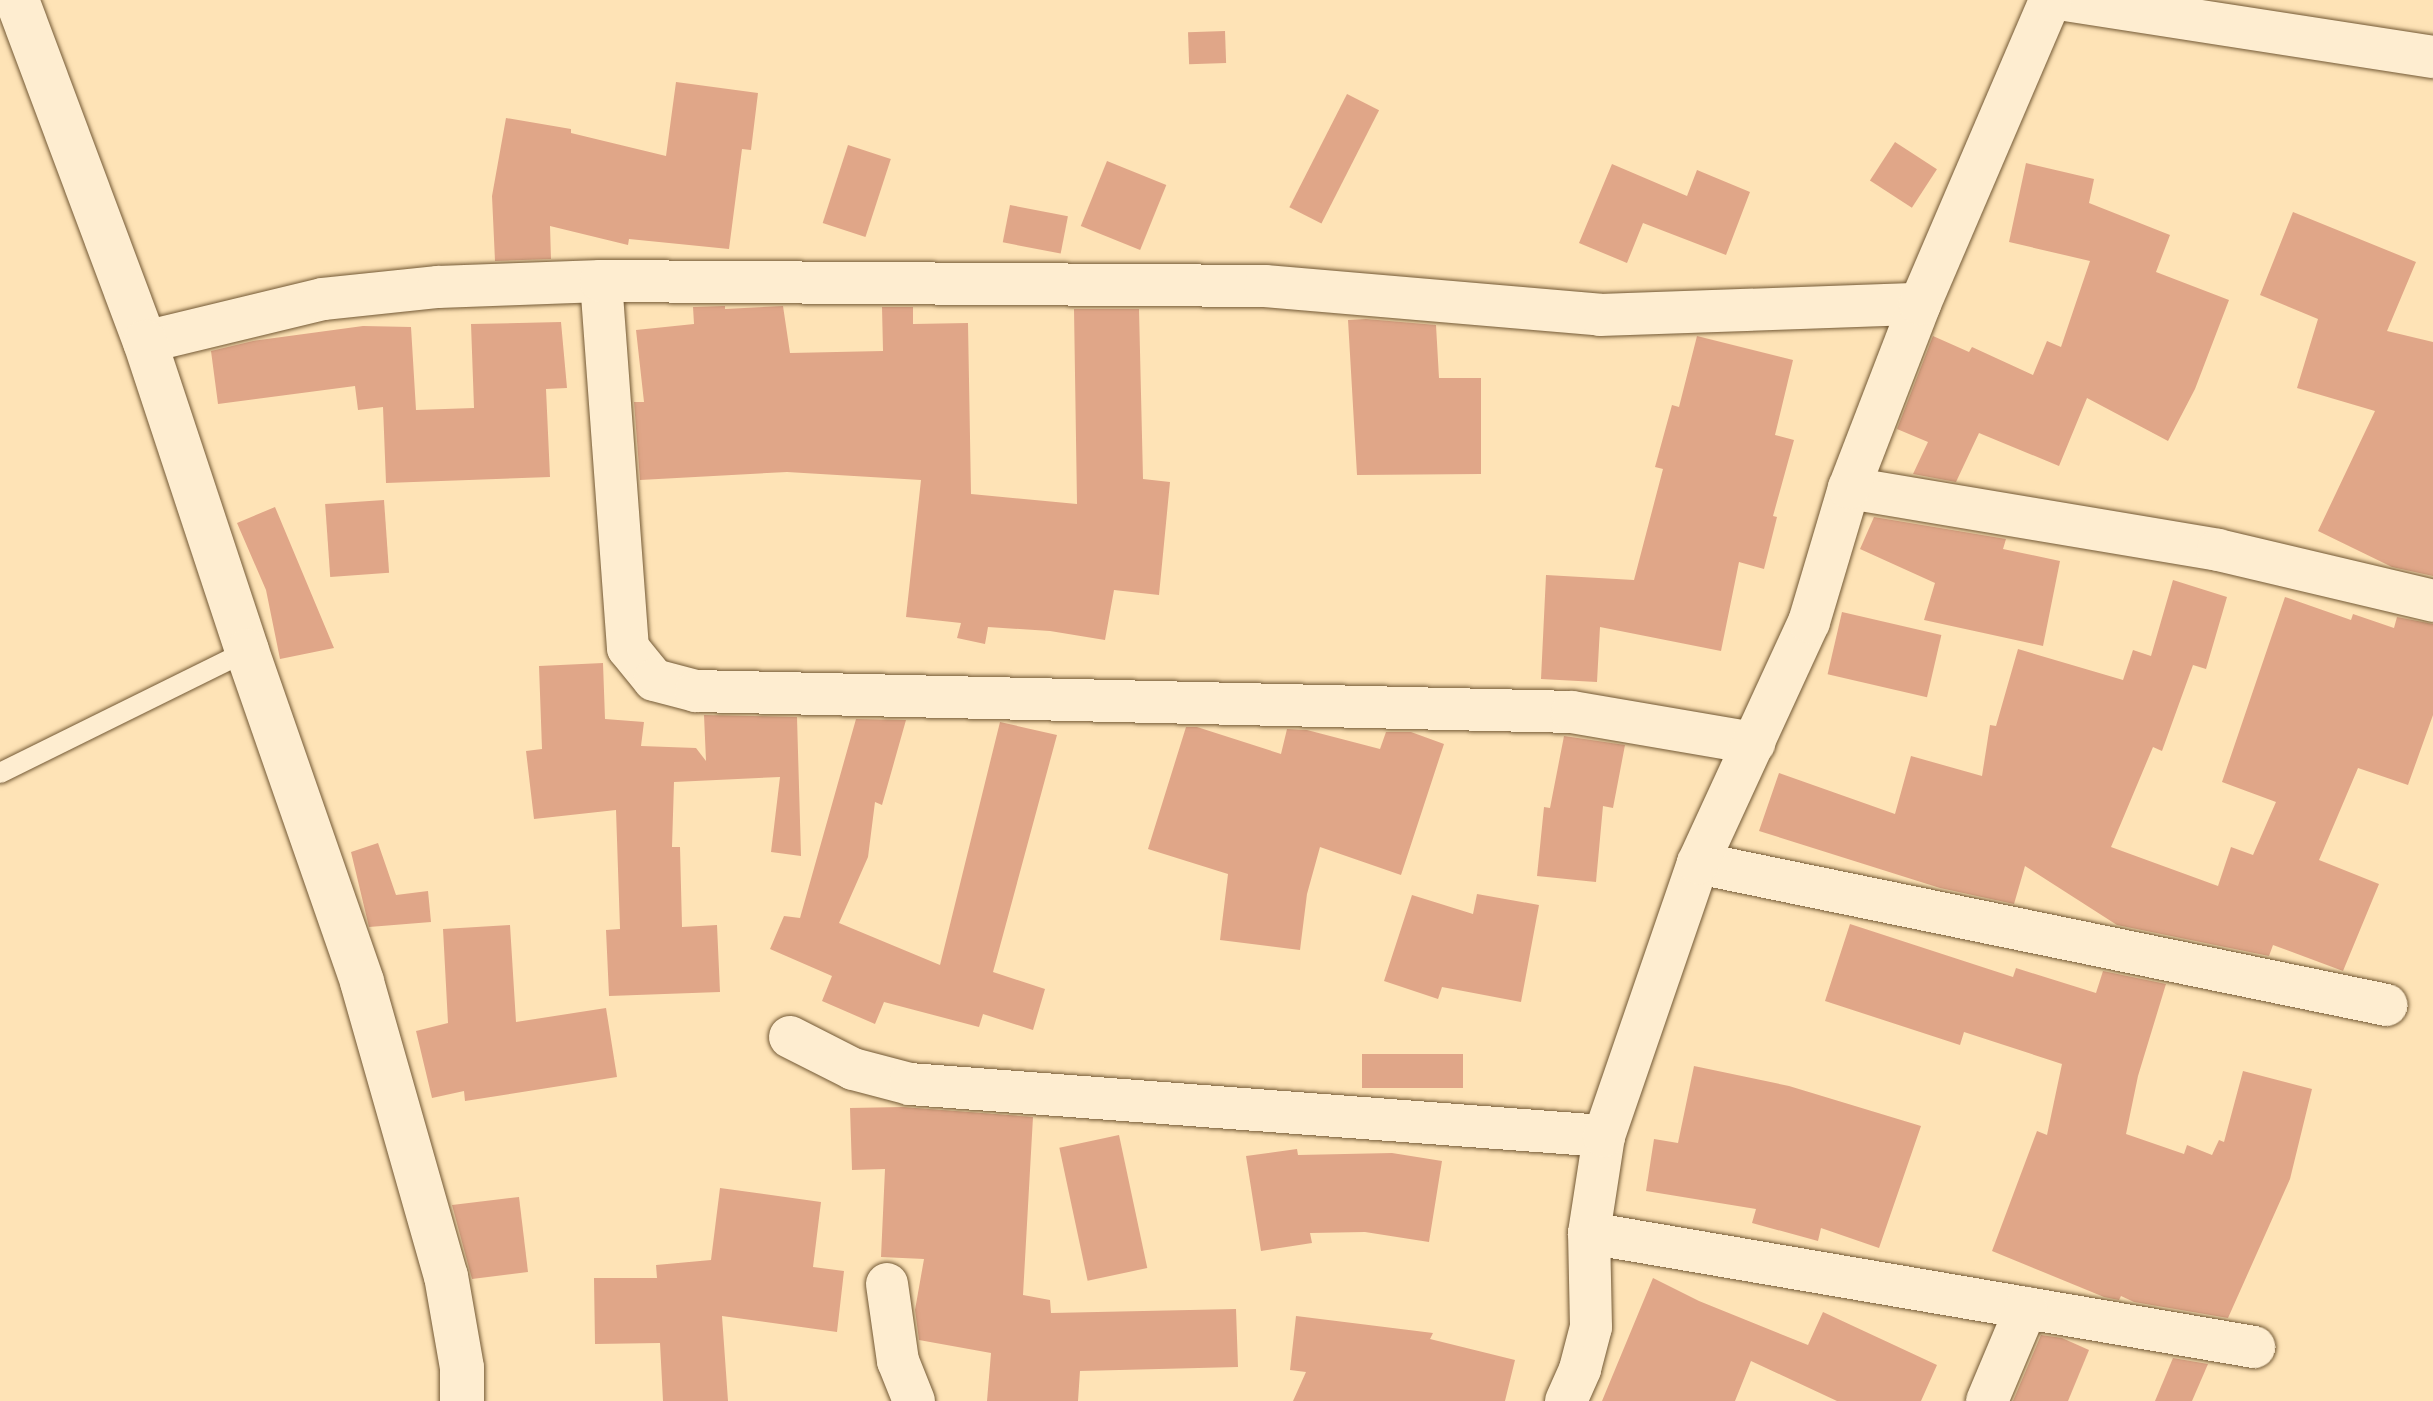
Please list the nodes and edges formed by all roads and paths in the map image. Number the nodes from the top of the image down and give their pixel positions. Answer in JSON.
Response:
{"nodes":[{"id":1,"x":17,"y":0,"type":"edge"},
{"id":2,"x":2050,"y":0,"type":"edge"},
{"id":3,"x":2065,"y":0,"type":"edge"},
{"id":4,"x":2433,"y":57,"type":"edge"},
{"id":5,"x":601,"y":281,"type":"junction"},
{"id":6,"x":1920,"y":304,"type":"junction"},
{"id":7,"x":145,"y":342,"type":"junction"},
{"id":8,"x":1849,"y":488,"type":"junction"},
{"id":9,"x":2433,"y":601,"type":"edge"},
{"id":10,"x":247,"y":651,"type":"junction"},
{"id":11,"x":1754,"y":743,"type":"junction"},
{"id":12,"x":0,"y":773,"type":"edge"},
{"id":13,"x":1698,"y":863,"type":"junction"},
{"id":14,"x":2387,"y":1005,"type":"dead end"},
{"id":15,"x":790,"y":1037,"type":"dead end"},
{"id":16,"x":1604,"y":1136,"type":"junction"},
{"id":17,"x":1589,"y":1233,"type":"junction"},
{"id":18,"x":887,"y":1284,"type":"dead end"},
{"id":19,"x":2026,"y":1308,"type":"junction"},
{"id":20,"x":2254,"y":1347,"type":"dead end"},
{"id":21,"x":462,"y":1401,"type":"edge"},
{"id":22,"x":914,"y":1401,"type":"edge"},
{"id":23,"x":1566,"y":1401,"type":"edge"},
{"id":24,"x":1987,"y":1401,"type":"edge"}],
"edges":[{"from":1,"to":7,"type":"street"},
{"from":2,"to":6,"type":"street"},
{"from":3,"to":4,"type":"street"},
{"from":5,"to":6,"type":"street"},
{"from":5,"to":7,"type":"street"},
{"from":5,"to":11,"type":"street"},
{"from":6,"to":8,"type":"street"},
{"from":7,"to":10,"type":"street"},
{"from":8,"to":9,"type":"street"},
{"from":8,"to":11,"type":"street"},
{"from":10,"to":12,"type":"lane"},
{"from":10,"to":21,"type":"street"},
{"from":11,"to":13,"type":"street"},
{"from":13,"to":14,"type":"street"},
{"from":13,"to":16,"type":"street"},
{"from":15,"to":16,"type":"street"},
{"from":16,"to":17,"type":"street"},
{"from":17,"to":19,"type":"street"},
{"from":17,"to":23,"type":"street"},
{"from":18,"to":22,"type":"street"},
{"from":19,"to":20,"type":"street"},
{"from":19,"to":24,"type":"street"}]}
